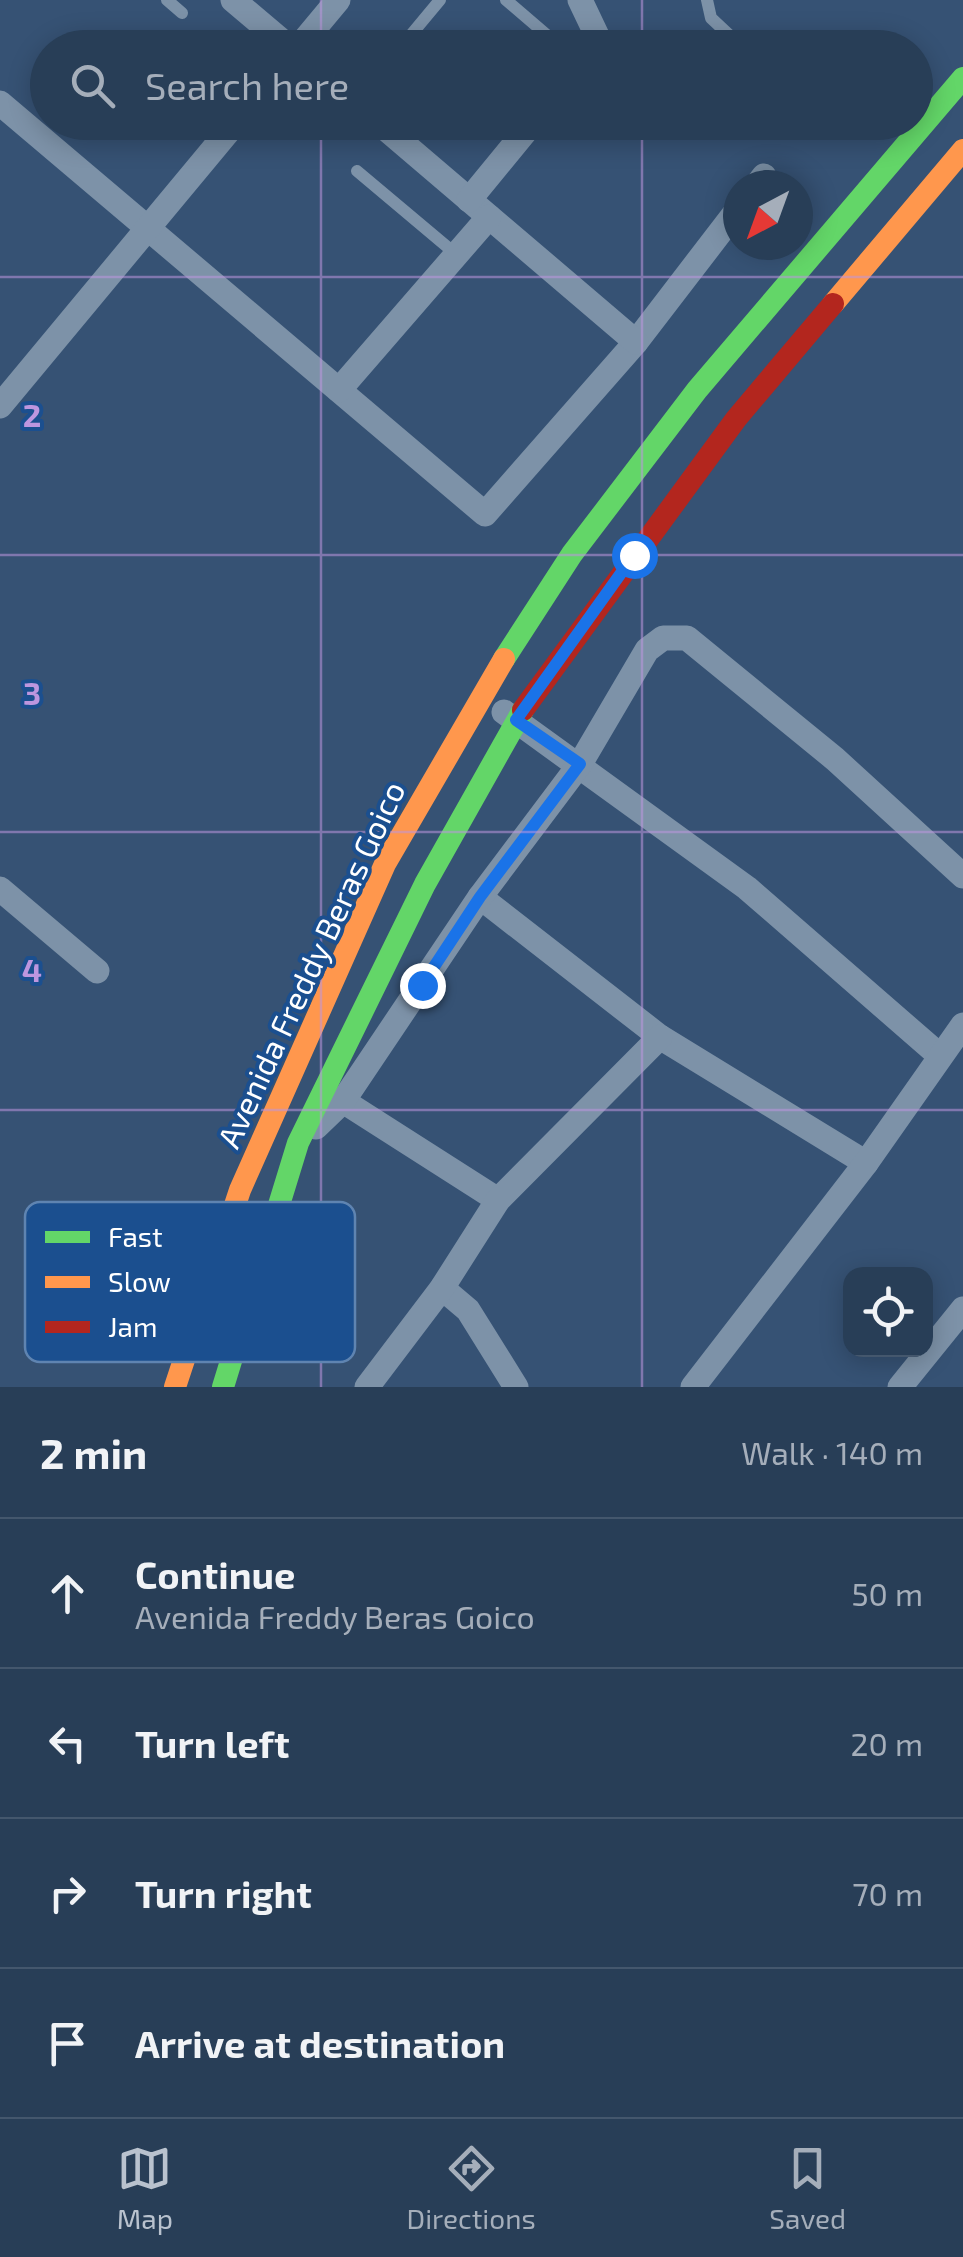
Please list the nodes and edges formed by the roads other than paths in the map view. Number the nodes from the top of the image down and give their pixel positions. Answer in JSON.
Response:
{"nodes":[{"id":1,"x":168,"y":0,"type":"edge"},
{"id":2,"x":233,"y":0,"type":"edge"},
{"id":3,"x":338,"y":0,"type":"edge"},
{"id":4,"x":440,"y":0,"type":"edge"},
{"id":5,"x":506,"y":0,"type":"edge"},
{"id":6,"x":580,"y":0,"type":"edge"},
{"id":7,"x":707,"y":0,"type":"edge"},
{"id":8,"x":182,"y":13,"type":"dead end"},
{"id":9,"x":269,"y":30,"type":"edge"},
{"id":10,"x":313,"y":30,"type":"edge"},
{"id":11,"x":415,"y":30,"type":"edge"},
{"id":12,"x":541,"y":30,"type":"edge"},
{"id":13,"x":594,"y":30,"type":"edge"},
{"id":14,"x":724,"y":30,"type":"edge"},
{"id":15,"x":963,"y":78,"type":"edge"},
{"id":16,"x":0,"y":103,"type":"edge"},
{"id":17,"x":933,"y":113,"type":"edge"},
{"id":18,"x":30,"y":128,"type":"edge"},
{"id":19,"x":44,"y":140,"type":"edge"},
{"id":20,"x":221,"y":140,"type":"edge"},
{"id":21,"x":399,"y":140,"type":"edge"},
{"id":22,"x":522,"y":140,"type":"edge"},
{"id":23,"x":910,"y":140,"type":"edge"},
{"id":24,"x":963,"y":150,"type":"edge"},
{"id":25,"x":357,"y":171,"type":"dead end"},
{"id":26,"x":479,"y":209,"type":"junction"},
{"id":27,"x":148,"y":228,"type":"junction"},
{"id":28,"x":723,"y":229,"type":"edge"},
{"id":29,"x":457,"y":255,"type":"junction"},
{"id":30,"x":636,"y":342,"type":"junction"},
{"id":31,"x":339,"y":390,"type":"junction"},
{"id":32,"x":0,"y":406,"type":"edge"},
{"id":33,"x":480,"y":696,"type":"junction"},
{"id":34,"x":516,"y":720,"type":"junction"},
{"id":35,"x":580,"y":764,"type":"junction"},
{"id":36,"x":963,"y":876,"type":"edge"},
{"id":37,"x":0,"y":890,"type":"edge"},
{"id":38,"x":480,"y":897,"type":"junction"},
{"id":39,"x":97,"y":971,"type":"dead end"},
{"id":40,"x":963,"y":1025,"type":"edge"},
{"id":41,"x":660,"y":1037,"type":"junction"},
{"id":42,"x":940,"y":1054,"type":"junction"},
{"id":43,"x":344,"y":1102,"type":"junction"},
{"id":44,"x":298,"y":1143,"type":"junction"},
{"id":45,"x":866,"y":1163,"type":"junction"},
{"id":46,"x":498,"y":1200,"type":"junction"},
{"id":47,"x":236,"y":1202,"type":"edge"},
{"id":48,"x":280,"y":1202,"type":"edge"},
{"id":49,"x":442,"y":1288,"type":"junction"},
{"id":50,"x":963,"y":1309,"type":"edge"},
{"id":51,"x":182,"y":1362,"type":"edge"},
{"id":52,"x":231,"y":1362,"type":"edge"},
{"id":53,"x":174,"y":1387,"type":"edge"},
{"id":54,"x":223,"y":1387,"type":"edge"},
{"id":55,"x":368,"y":1387,"type":"edge"},
{"id":56,"x":516,"y":1387,"type":"edge"},
{"id":57,"x":693,"y":1387,"type":"edge"},
{"id":58,"x":900,"y":1387,"type":"edge"}],
"edges":[{"from":1,"to":8,"type":"lane"},
{"from":2,"to":9,"type":"street"},
{"from":3,"to":10,"type":"street"},
{"from":4,"to":11,"type":"lane"},
{"from":5,"to":12,"type":"lane"},
{"from":6,"to":13,"type":"street"},
{"from":7,"to":14,"type":"lane"},
{"from":15,"to":17,"type":"main road","name":"Avenida Freddy Beras Goico"},
{"from":16,"to":18,"type":"street"},
{"from":19,"to":27,"type":"street"},
{"from":20,"to":27,"type":"street"},
{"from":21,"to":26,"type":"street"},
{"from":22,"to":26,"type":"street"},
{"from":23,"to":33,"type":"main road","name":"Avenida Freddy Beras Goico"},
{"from":24,"to":34,"type":"main road","name":"Avenida Freddy Beras Goico"},
{"from":25,"to":29,"type":"lane"},
{"from":26,"to":29,"type":"street"},
{"from":26,"to":30,"type":"street"},
{"from":27,"to":31,"type":"street"},
{"from":27,"to":32,"type":"street"},
{"from":28,"to":30,"type":"street"},
{"from":29,"to":31,"type":"street"},
{"from":30,"to":31,"type":"street"},
{"from":33,"to":34,"type":"street"},
{"from":33,"to":47,"type":"main road","name":"Avenida Freddy Beras Goico"},
{"from":34,"to":35,"type":"street"},
{"from":34,"to":44,"type":"main road","name":"Avenida Freddy Beras Goico"},
{"from":35,"to":36,"type":"street"},
{"from":35,"to":38,"type":"street"},
{"from":35,"to":42,"type":"street"},
{"from":37,"to":39,"type":"street"},
{"from":38,"to":41,"type":"street"},
{"from":38,"to":43,"type":"street"},
{"from":40,"to":42,"type":"street"},
{"from":41,"to":45,"type":"street"},
{"from":41,"to":46,"type":"street"},
{"from":42,"to":45,"type":"street"},
{"from":43,"to":44,"type":"street"},
{"from":43,"to":46,"type":"street"},
{"from":44,"to":48,"type":"main road","name":"Avenida Freddy Beras Goico"},
{"from":45,"to":57,"type":"street"},
{"from":46,"to":49,"type":"street"},
{"from":49,"to":55,"type":"street"},
{"from":49,"to":56,"type":"street"},
{"from":50,"to":58,"type":"street"},
{"from":51,"to":53,"type":"main road","name":"Avenida Freddy Beras Goico"},
{"from":52,"to":54,"type":"main road","name":"Avenida Freddy Beras Goico"}]}
